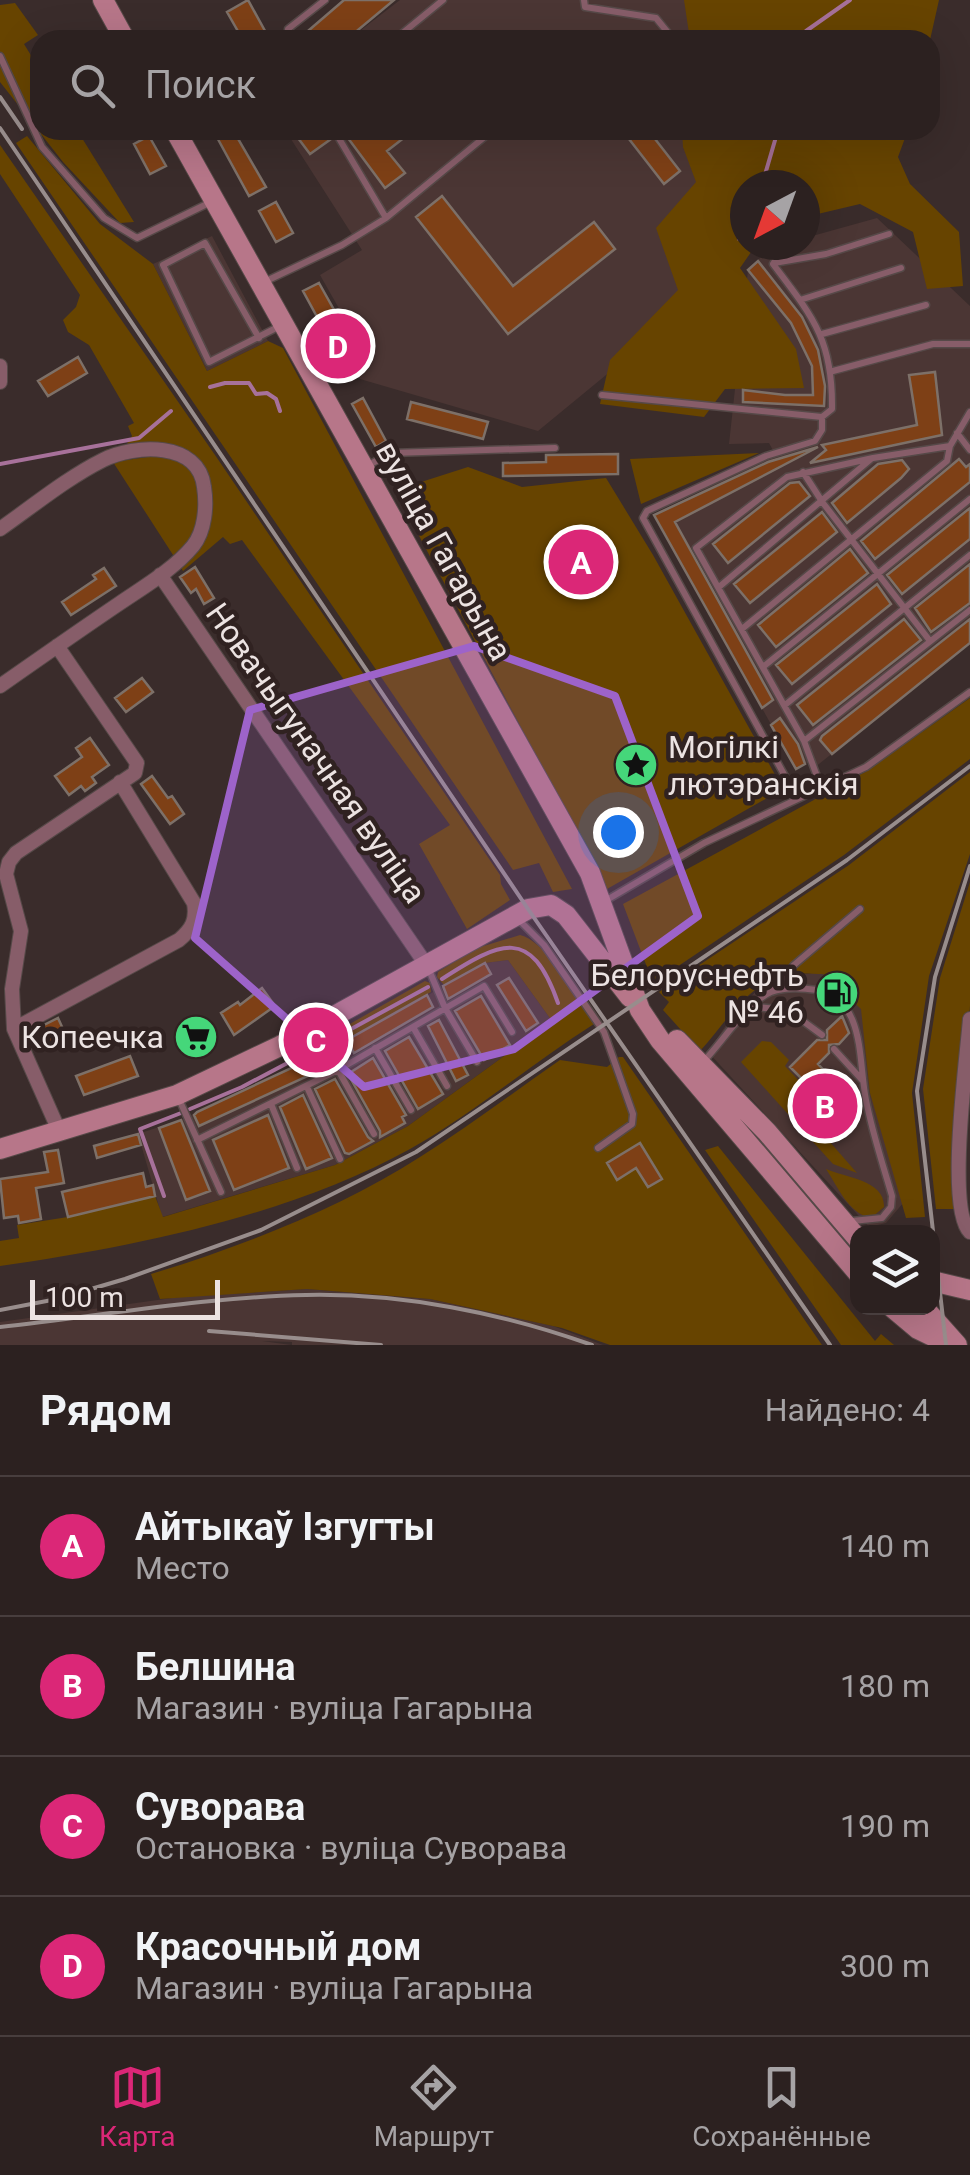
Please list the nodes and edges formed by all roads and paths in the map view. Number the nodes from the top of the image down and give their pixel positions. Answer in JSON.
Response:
{"nodes":[{"id":1,"x":103,"y":0,"type":"edge"},
{"id":2,"x":325,"y":0,"type":"edge"},
{"id":3,"x":443,"y":0,"type":"edge"},
{"id":4,"x":584,"y":0,"type":"edge"},
{"id":5,"x":120,"y":30,"type":"edge"},
{"id":6,"x":288,"y":30,"type":"edge"},
{"id":7,"x":406,"y":30,"type":"edge"},
{"id":8,"x":666,"y":30,"type":"edge"},
{"id":9,"x":0,"y":56,"type":"edge"},
{"id":10,"x":30,"y":121,"type":"edge"},
{"id":11,"x":39,"y":140,"type":"edge"},
{"id":12,"x":180,"y":140,"type":"edge"},
{"id":13,"x":340,"y":140,"type":"edge"},
{"id":14,"x":482,"y":140,"type":"edge"},
{"id":15,"x":214,"y":201,"type":"junction"},
{"id":16,"x":386,"y":218,"type":"junction"},
{"id":17,"x":889,"y":234,"type":"dead end"},
{"id":18,"x":775,"y":260,"type":"edge"},
{"id":19,"x":772,"y":264,"type":"junction"},
{"id":20,"x":901,"y":268,"type":"dead end"},
{"id":21,"x":261,"y":284,"type":"junction"},
{"id":22,"x":800,"y":300,"type":"junction"},
{"id":23,"x":926,"y":306,"type":"dead end"},
{"id":24,"x":284,"y":324,"type":"junction"},
{"id":25,"x":822,"y":334,"type":"junction"},
{"id":26,"x":259,"y":338,"type":"junction"},
{"id":27,"x":970,"y":344,"type":"edge"},
{"id":28,"x":0,"y":366,"type":"edge"},
{"id":29,"x":833,"y":371,"type":"junction"},
{"id":30,"x":1,"y":382,"type":"edge"},
{"id":31,"x":602,"y":395,"type":"dead end"},
{"id":32,"x":970,"y":412,"type":"edge"},
{"id":33,"x":822,"y":417,"type":"junction"},
{"id":34,"x":957,"y":434,"type":"junction"},
{"id":35,"x":950,"y":446,"type":"junction"},
{"id":36,"x":555,"y":448,"type":"dead end"},
{"id":37,"x":970,"y":450,"type":"edge"},
{"id":38,"x":874,"y":458,"type":"junction"},
{"id":39,"x":364,"y":468,"type":"junction"},
{"id":40,"x":803,"y":472,"type":"junction"},
{"id":41,"x":970,"y":499,"type":"edge"},
{"id":42,"x":823,"y":503,"type":"junction"},
{"id":43,"x":0,"y":529,"type":"edge"},
{"id":44,"x":851,"y":540,"type":"junction"},
{"id":45,"x":970,"y":555,"type":"edge"},
{"id":46,"x":878,"y":574,"type":"junction"},
{"id":47,"x":160,"y":576,"type":"junction"},
{"id":48,"x":719,"y":587,"type":"junction"},
{"id":49,"x":904,"y":608,"type":"junction"},
{"id":50,"x":970,"y":610,"type":"edge"},
{"id":51,"x":742,"y":629,"type":"junction"},
{"id":52,"x":930,"y":641,"type":"junction"},
{"id":53,"x":57,"y":646,"type":"junction"},
{"id":54,"x":763,"y":667,"type":"junction"},
{"id":55,"x":0,"y":686,"type":"edge"},
{"id":56,"x":970,"y":692,"type":"edge"},
{"id":57,"x":785,"y":706,"type":"junction"},
{"id":58,"x":804,"y":740,"type":"junction"},
{"id":59,"x":120,"y":782,"type":"junction"},
{"id":60,"x":821,"y":786,"type":"junction"},
{"id":61,"x":797,"y":798,"type":"junction"},
{"id":62,"x":604,"y":902,"type":"junction"},
{"id":63,"x":860,"y":909,"type":"dead end"},
{"id":64,"x":514,"y":914,"type":"junction"},
{"id":65,"x":426,"y":964,"type":"junction"},
{"id":66,"x":771,"y":992,"type":"junction"},
{"id":67,"x":754,"y":1007,"type":"junction"},
{"id":68,"x":445,"y":1008,"type":"junction"},
{"id":69,"x":640,"y":1010,"type":"junction"},
{"id":70,"x":328,"y":1019,"type":"junction"},
{"id":71,"x":970,"y":1019,"type":"edge"},
{"id":72,"x":413,"y":1027,"type":"junction"},
{"id":73,"x":14,"y":1028,"type":"junction"},
{"id":74,"x":512,"y":1032,"type":"dead end"},
{"id":75,"x":822,"y":1035,"type":"dead end"},
{"id":76,"x":375,"y":1048,"type":"junction"},
{"id":77,"x":834,"y":1048,"type":"dead end"},
{"id":78,"x":476,"y":1062,"type":"dead end"},
{"id":79,"x":342,"y":1068,"type":"junction"},
{"id":80,"x":696,"y":1070,"type":"junction"},
{"id":81,"x":863,"y":1081,"type":"junction"},
{"id":82,"x":967,"y":1085,"type":"edge"},
{"id":83,"x":447,"y":1086,"type":"dead end"},
{"id":84,"x":307,"y":1087,"type":"junction"},
{"id":85,"x":177,"y":1096,"type":"junction"},
{"id":86,"x":271,"y":1104,"type":"junction"},
{"id":87,"x":410,"y":1110,"type":"dead end"},
{"id":88,"x":60,"y":1133,"type":"junction"},
{"id":89,"x":374,"y":1134,"type":"dead end"},
{"id":90,"x":198,"y":1140,"type":"junction"},
{"id":91,"x":598,"y":1148,"type":"dead end"},
{"id":92,"x":0,"y":1149,"type":"edge"},
{"id":93,"x":340,"y":1159,"type":"dead end"},
{"id":94,"x":777,"y":1161,"type":"junction"},
{"id":95,"x":965,"y":1164,"type":"edge"},
{"id":96,"x":297,"y":1168,"type":"dead end"},
{"id":97,"x":221,"y":1192,"type":"dead end"},
{"id":98,"x":840,"y":1218,"type":"junction"},
{"id":99,"x":968,"y":1226,"type":"edge"},
{"id":100,"x":850,"y":1230,"type":"edge"},
{"id":101,"x":850,"y":1262,"type":"edge"},
{"id":102,"x":901,"y":1315,"type":"edge"},
{"id":103,"x":930,"y":1315,"type":"edge"},
{"id":104,"x":954,"y":1345,"type":"edge"}],
"edges":[{"from":1,"to":5,"type":"main road"},
{"from":2,"to":6,"type":"lane"},
{"from":3,"to":7,"type":"lane"},
{"from":4,"to":8,"type":"lane"},
{"from":9,"to":10,"type":"lane"},
{"from":11,"to":15,"type":"lane"},
{"from":12,"to":15,"type":"main road","name":"вуліца Гагарына"},
{"from":13,"to":16,"type":"lane"},
{"from":14,"to":16,"type":"lane"},
{"from":15,"to":21,"type":"main road","name":"вуліца Гагарына"},
{"from":16,"to":21,"type":"lane"},
{"from":17,"to":19,"type":"lane"},
{"from":18,"to":19,"type":"lane"},
{"from":19,"to":22,"type":"lane"},
{"from":20,"to":22,"type":"lane"},
{"from":21,"to":24,"type":"main road","name":"вуліца Гагарына"},
{"from":22,"to":25,"type":"lane"},
{"from":23,"to":25,"type":"lane"},
{"from":24,"to":26,"type":"lane"},
{"from":24,"to":39,"type":"main road","name":"вуліца Гагарына"},
{"from":25,"to":29,"type":"lane"},
{"from":26,"to":26,"type":"lane"},
{"from":27,"to":29,"type":"lane"},
{"from":28,"to":30,"type":"street"},
{"from":29,"to":33,"type":"lane"},
{"from":31,"to":33,"type":"lane"},
{"from":32,"to":34,"type":"lane"},
{"from":33,"to":61,"type":"lane"},
{"from":34,"to":35,"type":"lane"},
{"from":34,"to":37,"type":"lane"},
{"from":35,"to":38,"type":"lane"},
{"from":35,"to":44,"type":"lane"},
{"from":36,"to":39,"type":"lane"},
{"from":38,"to":40,"type":"lane"},
{"from":38,"to":42,"type":"lane"},
{"from":39,"to":62,"type":"main road","name":"вуліца Гагарына"},
{"from":40,"to":42,"type":"lane"},
{"from":40,"to":48,"type":"lane"},
{"from":41,"to":46,"type":"lane"},
{"from":42,"to":44,"type":"lane"},
{"from":42,"to":48,"type":"lane"},
{"from":43,"to":47,"type":"street"},
{"from":44,"to":46,"type":"lane"},
{"from":44,"to":51,"type":"lane"},
{"from":45,"to":49,"type":"lane"},
{"from":46,"to":49,"type":"lane"},
{"from":46,"to":54,"type":"lane"},
{"from":47,"to":53,"type":"street"},
{"from":47,"to":65,"type":"street","name":"Новачыгуначная вуліца"},
{"from":48,"to":51,"type":"lane"},
{"from":49,"to":52,"type":"lane"},
{"from":49,"to":57,"type":"lane"},
{"from":50,"to":52,"type":"lane"},
{"from":51,"to":54,"type":"lane"},
{"from":52,"to":58,"type":"lane"},
{"from":53,"to":55,"type":"street"},
{"from":53,"to":59,"type":"street"},
{"from":54,"to":57,"type":"lane"},
{"from":56,"to":60,"type":"lane"},
{"from":57,"to":58,"type":"lane"},
{"from":58,"to":60,"type":"lane"},
{"from":59,"to":73,"type":"street"},
{"from":59,"to":73,"type":"street"},
{"from":60,"to":61,"type":"lane"},
{"from":61,"to":62,"type":"lane"},
{"from":62,"to":69,"type":"main road","name":"вуліца Гагарына"},
{"from":63,"to":66,"type":"lane"},
{"from":64,"to":65,"type":"main road"},
{"from":64,"to":69,"type":"main road"},
{"from":64,"to":91,"type":"lane"},
{"from":65,"to":68,"type":"lane"},
{"from":65,"to":70,"type":"main road"},
{"from":66,"to":67,"type":"lane"},
{"from":66,"to":81,"type":"lane"},
{"from":67,"to":75,"type":"lane"},
{"from":67,"to":80,"type":"lane"},
{"from":68,"to":72,"type":"lane"},
{"from":68,"to":74,"type":"lane"},
{"from":68,"to":78,"type":"lane"},
{"from":69,"to":80,"type":"main road"},
{"from":70,"to":79,"type":"lane"},
{"from":70,"to":85,"type":"main road"},
{"from":71,"to":82,"type":"street"},
{"from":72,"to":76,"type":"lane"},
{"from":72,"to":83,"type":"lane"},
{"from":73,"to":88,"type":"street"},
{"from":76,"to":79,"type":"lane"},
{"from":76,"to":87,"type":"lane"},
{"from":77,"to":81,"type":"lane"},
{"from":79,"to":84,"type":"lane"},
{"from":79,"to":89,"type":"lane"},
{"from":80,"to":94,"type":"main road"},
{"from":81,"to":98,"type":"lane"},
{"from":82,"to":95,"type":"street"},
{"from":84,"to":86,"type":"lane"},
{"from":84,"to":93,"type":"lane"},
{"from":85,"to":88,"type":"main road"},
{"from":85,"to":90,"type":"lane"},
{"from":86,"to":90,"type":"lane"},
{"from":86,"to":96,"type":"lane"},
{"from":88,"to":92,"type":"main road"},
{"from":90,"to":97,"type":"lane"},
{"from":94,"to":98,"type":"main road"},
{"from":94,"to":101,"type":"main road"},
{"from":95,"to":99,"type":"street"},
{"from":98,"to":100,"type":"main road"},
{"from":102,"to":104,"type":"main road"},
{"from":103,"to":104,"type":"main road"}]}
